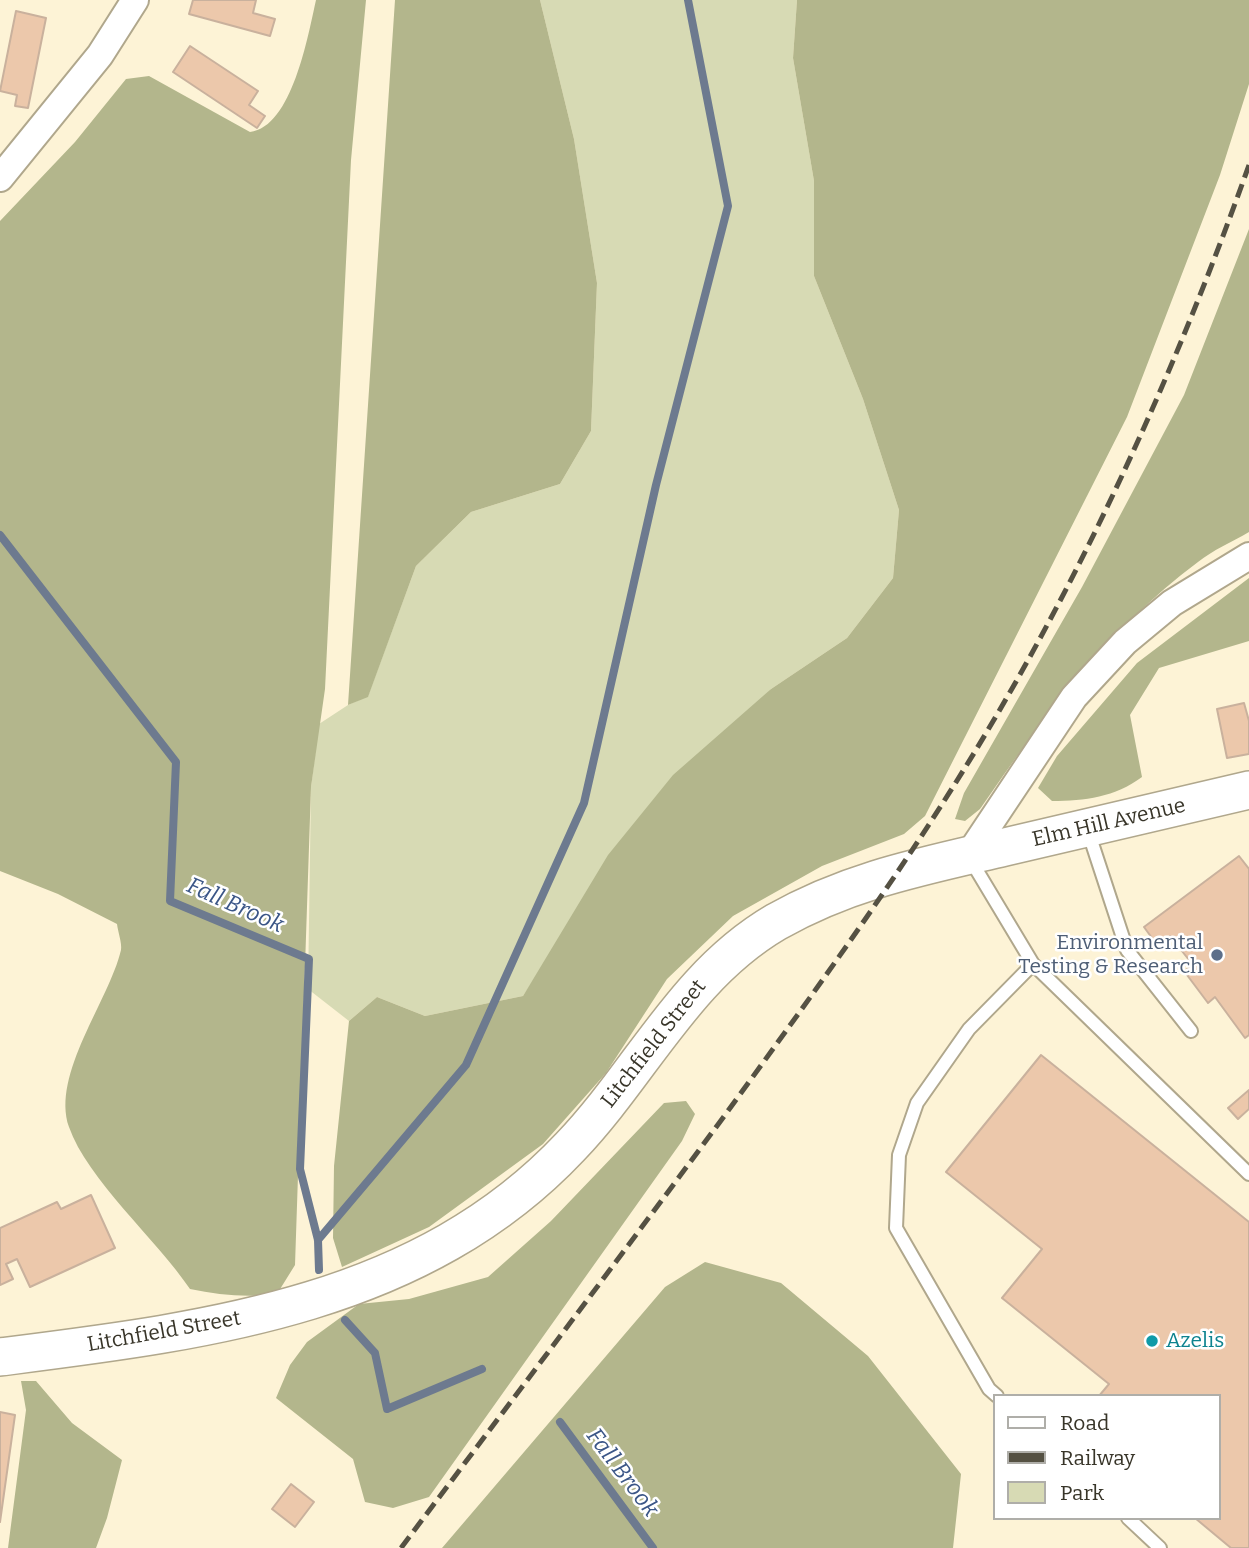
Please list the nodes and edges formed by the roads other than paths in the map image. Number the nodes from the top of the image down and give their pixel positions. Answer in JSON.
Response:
{"nodes":[{"id":1,"x":135,"y":0,"type":"edge"},
{"id":2,"x":0,"y":178,"type":"edge"},
{"id":3,"x":1249,"y":556,"type":"edge"},
{"id":4,"x":1249,"y":790,"type":"edge"},
{"id":5,"x":1087,"y":828,"type":"junction"},
{"id":6,"x":968,"y":856,"type":"junction"},
{"id":7,"x":1033,"y":964,"type":"junction"},
{"id":8,"x":1191,"y":1031,"type":"dead end"},
{"id":9,"x":1249,"y":1174,"type":"edge"},
{"id":10,"x":0,"y":1357,"type":"edge"},
{"id":11,"x":995,"y":1394,"type":"edge"},
{"id":12,"x":1130,"y":1520,"type":"edge"},
{"id":13,"x":1160,"y":1548,"type":"edge"}],
"edges":[{"from":1,"to":2,"type":"street"},
{"from":3,"to":6,"type":"street"},
{"from":4,"to":5,"type":"main road","name":"Elm Hill Avenue"},
{"from":5,"to":6,"type":"main road","name":"Elm Hill Avenue"},
{"from":5,"to":8,"type":"lane"},
{"from":6,"to":7,"type":"lane"},
{"from":6,"to":10,"type":"main road","name":"Litchfield Street"},
{"from":7,"to":9,"type":"lane"},
{"from":7,"to":11,"type":"lane"},
{"from":12,"to":13,"type":"lane"}]}
